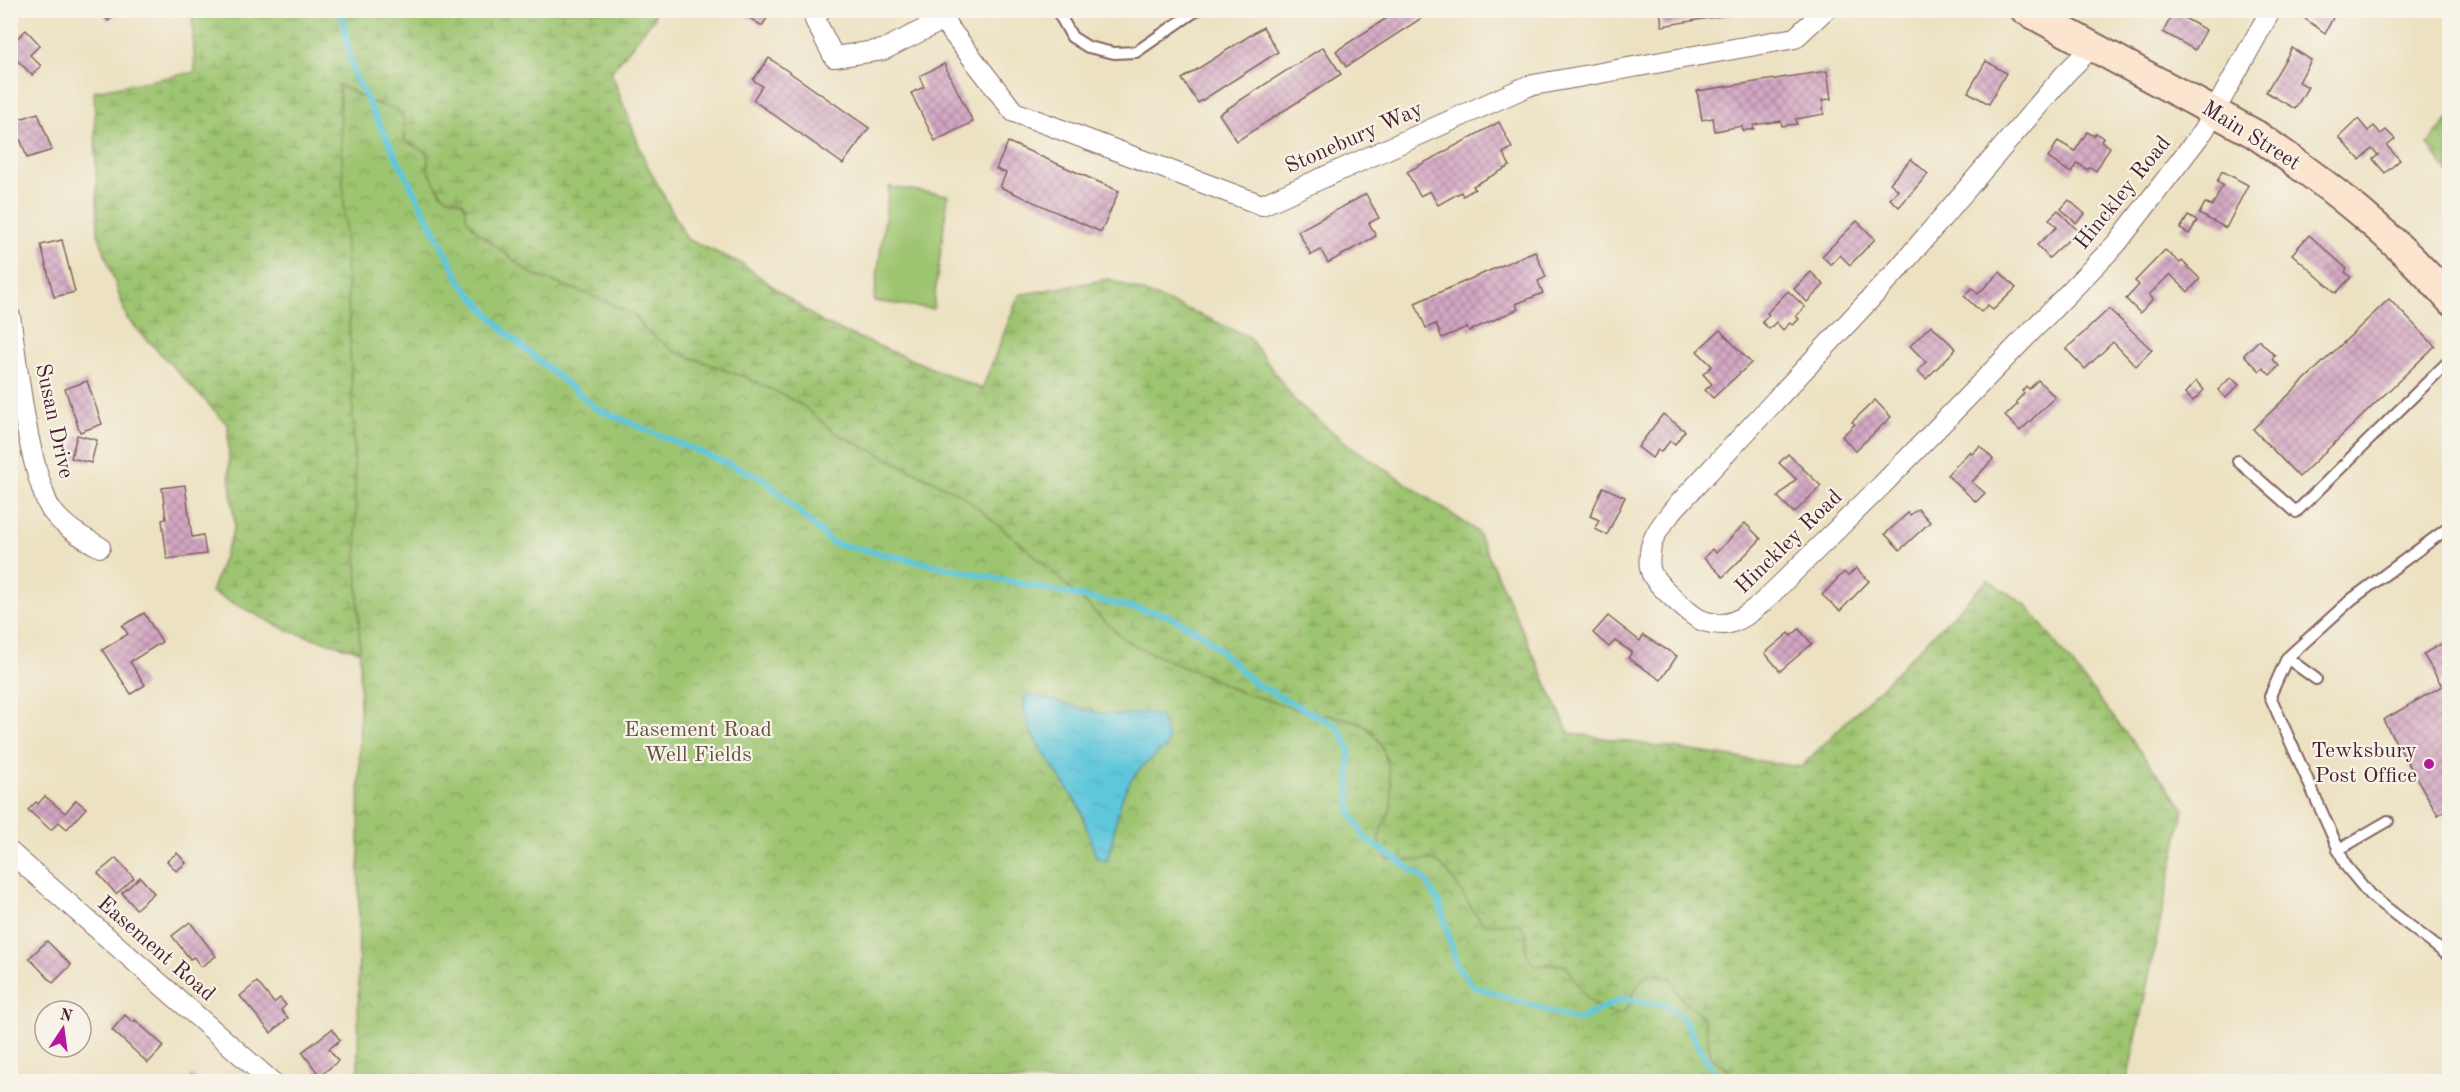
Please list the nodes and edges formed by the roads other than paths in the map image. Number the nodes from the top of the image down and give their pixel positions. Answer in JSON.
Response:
{"nodes":[{"id":1,"x":820,"y":10,"type":"edge"},
{"id":2,"x":1057,"y":10,"type":"edge"},
{"id":3,"x":1197,"y":10,"type":"edge"},
{"id":4,"x":1825,"y":10,"type":"edge"},
{"id":5,"x":2025,"y":10,"type":"edge"},
{"id":6,"x":2271,"y":10,"type":"edge"},
{"id":7,"x":939,"y":15,"type":"edge"},
{"id":8,"x":2093,"y":46,"type":"junction"},
{"id":9,"x":2214,"y":113,"type":"junction"},
{"id":10,"x":2450,"y":300,"type":"edge"},
{"id":11,"x":10,"y":316,"type":"edge"},
{"id":12,"x":2450,"y":360,"type":"edge"},
{"id":13,"x":2238,"y":460,"type":"dead end"},
{"id":14,"x":2448,"y":528,"type":"dead end"},
{"id":15,"x":100,"y":547,"type":"dead end"},
{"id":16,"x":2287,"y":658,"type":"junction"},
{"id":17,"x":2316,"y":679,"type":"dead end"},
{"id":18,"x":2388,"y":821,"type":"dead end"},
{"id":19,"x":2338,"y":850,"type":"junction"},
{"id":20,"x":10,"y":852,"type":"edge"},
{"id":21,"x":2450,"y":957,"type":"edge"},
{"id":22,"x":272,"y":1082,"type":"edge"}],
"edges":[{"from":1,"to":7,"type":"street","name":"Stonebury Way"},
{"from":2,"to":3,"type":"lane"},
{"from":4,"to":7,"type":"street","name":"Stonebury Way"},
{"from":5,"to":8,"type":"main road","name":"Main Street"},
{"from":6,"to":9,"type":"street"},
{"from":8,"to":9,"type":"main road","name":"Main Street"},
{"from":8,"to":9,"type":"street","name":"Hinckley Road"},
{"from":9,"to":10,"type":"main road","name":"Main Street"},
{"from":11,"to":15,"type":"street","name":"Susan Drive"},
{"from":12,"to":13,"type":"lane"},
{"from":14,"to":16,"type":"lane"},
{"from":16,"to":17,"type":"lane"},
{"from":16,"to":19,"type":"lane"},
{"from":18,"to":19,"type":"lane"},
{"from":19,"to":21,"type":"lane"},
{"from":20,"to":22,"type":"street","name":"Easement Road"}]}
